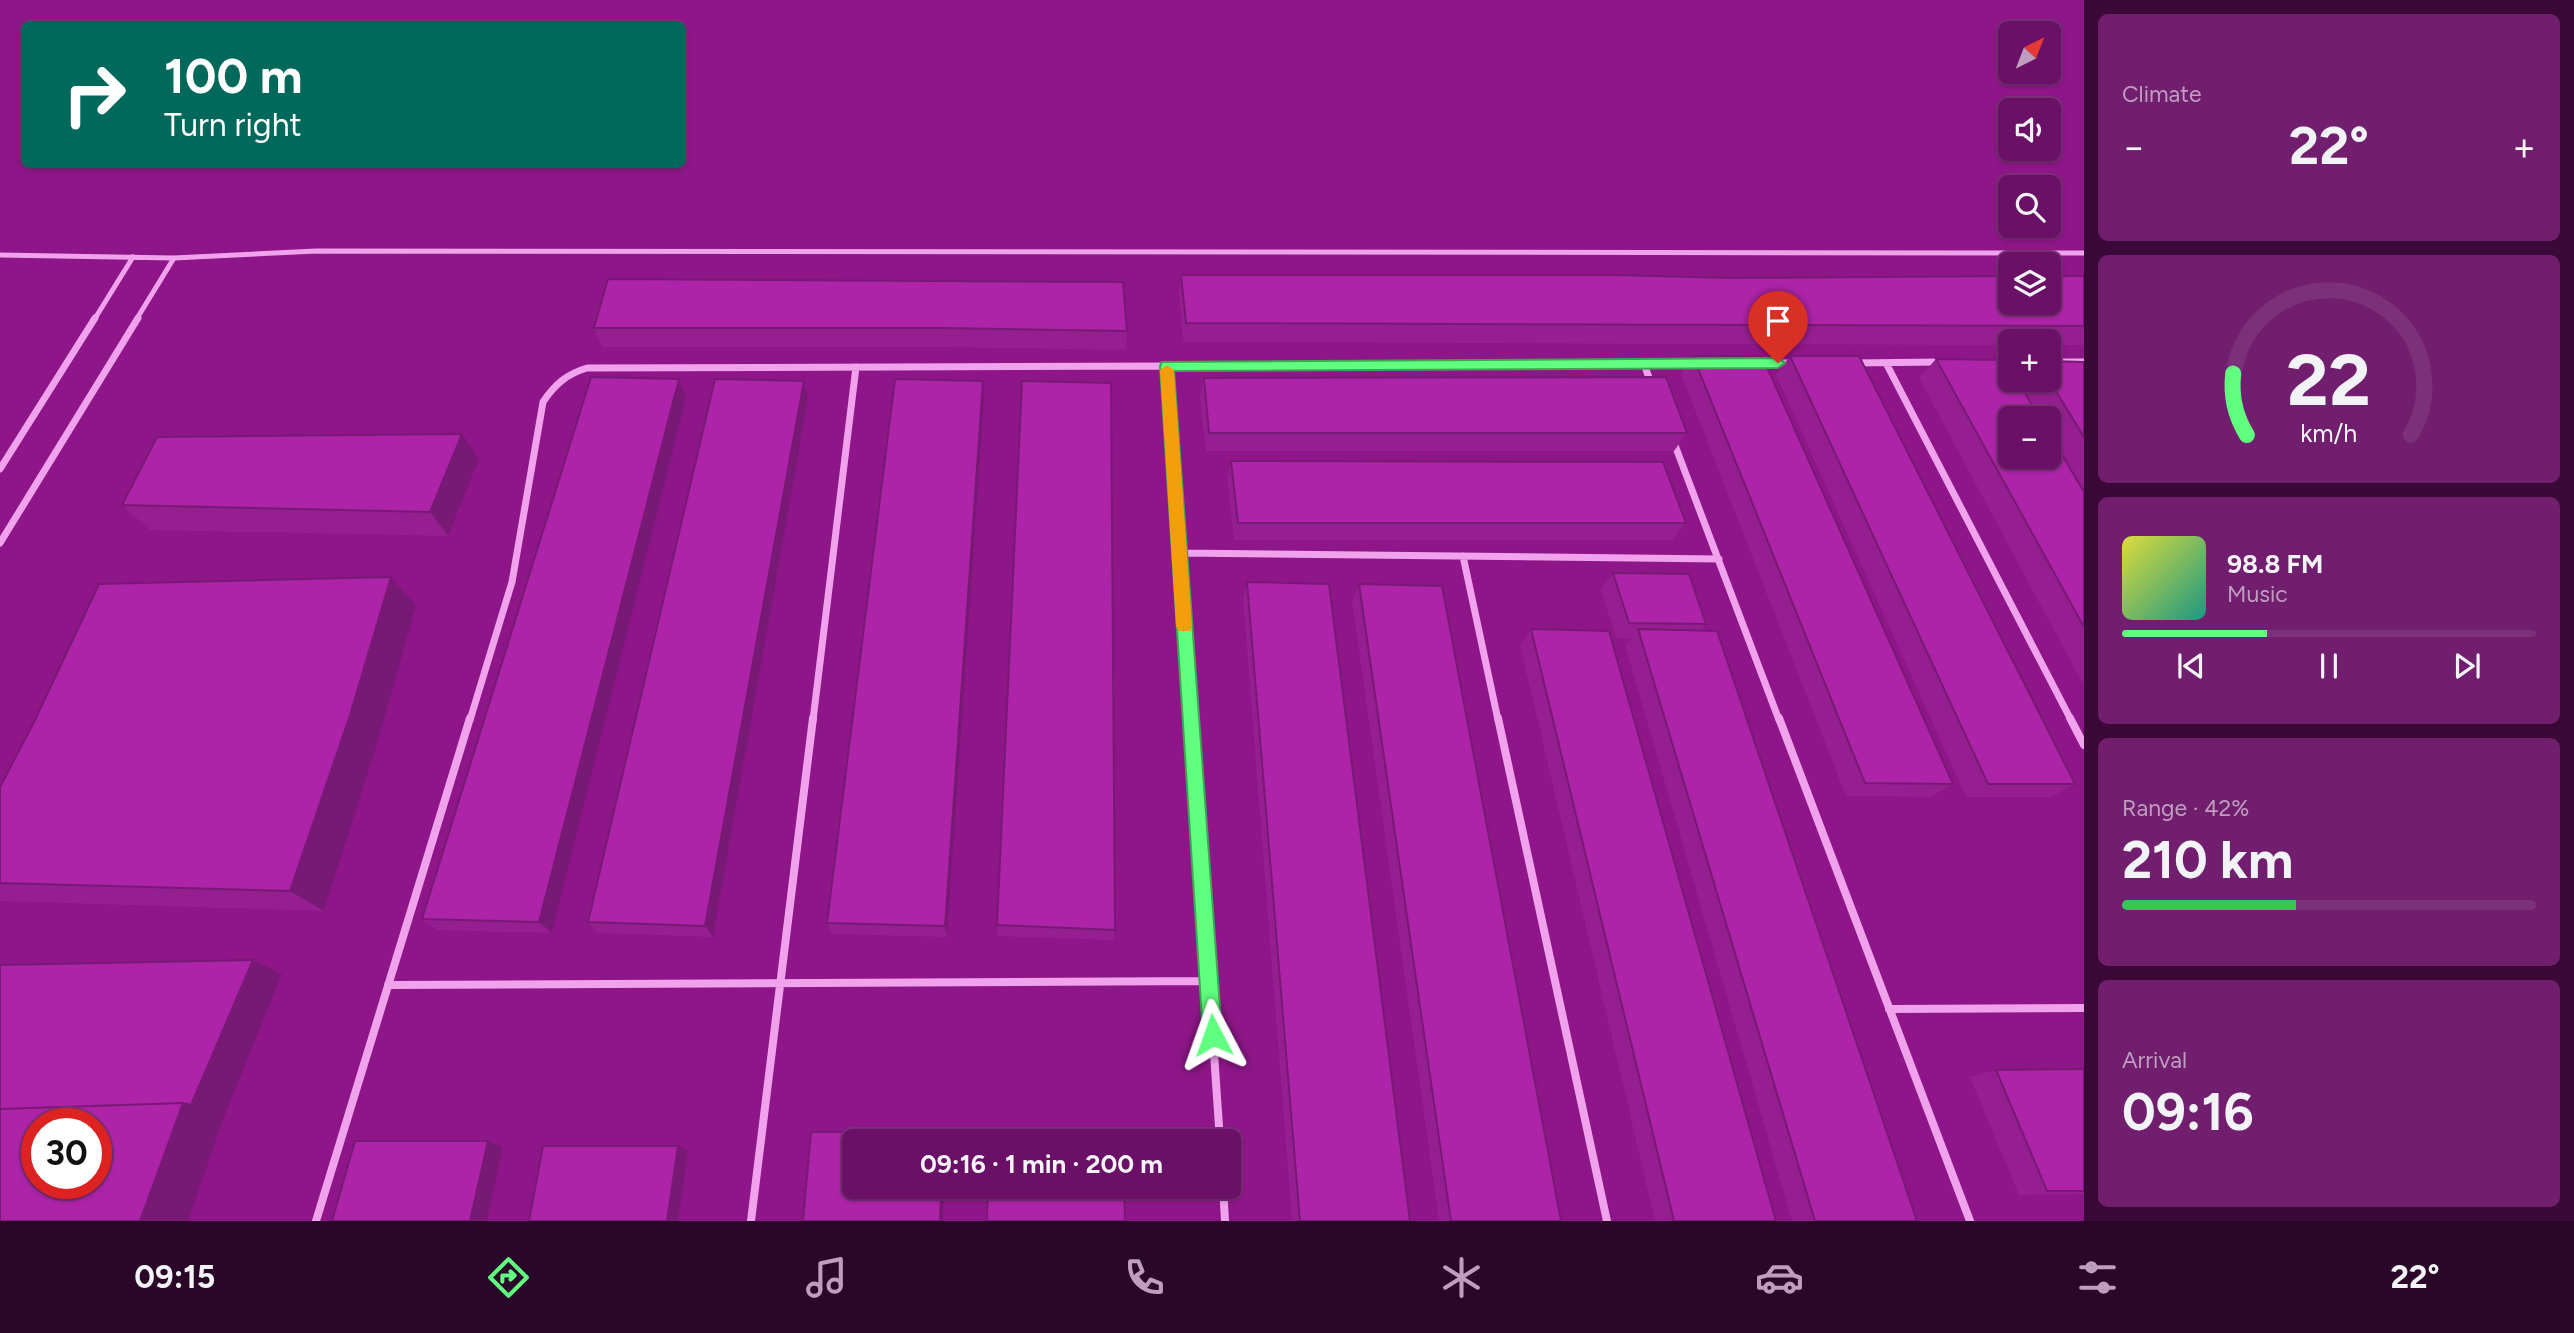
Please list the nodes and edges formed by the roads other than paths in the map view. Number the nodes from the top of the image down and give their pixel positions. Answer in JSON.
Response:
{"nodes":[{"id":1,"x":2084,"y":253,"type":"edge"},
{"id":2,"x":0,"y":255,"type":"edge"},
{"id":3,"x":133,"y":257,"type":"junction"},
{"id":4,"x":174,"y":257,"type":"junction"},
{"id":5,"x":1941,"y":362,"type":"edge"},
{"id":6,"x":2061,"y":362,"type":"edge"},
{"id":7,"x":2084,"y":362,"type":"edge"},
{"id":8,"x":1751,"y":363,"type":"edge"},
{"id":9,"x":1805,"y":363,"type":"edge"},
{"id":10,"x":1846,"y":363,"type":"edge"},
{"id":11,"x":1886,"y":363,"type":"junction"},
{"id":12,"x":1644,"y":364,"type":"junction"},
{"id":13,"x":1698,"y":364,"type":"edge"},
{"id":14,"x":1167,"y":366,"type":"junction"},
{"id":15,"x":856,"y":367,"type":"junction"},
{"id":16,"x":1654,"y":390,"type":"edge"},
{"id":17,"x":1669,"y":429,"type":"edge"},
{"id":18,"x":0,"y":469,"type":"edge"},
{"id":19,"x":0,"y":543,"type":"edge"},
{"id":20,"x":1180,"y":552,"type":"junction"},
{"id":21,"x":1463,"y":556,"type":"junction"},
{"id":22,"x":1719,"y":559,"type":"junction"},
{"id":23,"x":2084,"y":745,"type":"edge"},
{"id":24,"x":1209,"y":981,"type":"junction"},
{"id":25,"x":778,"y":983,"type":"junction"},
{"id":26,"x":388,"y":985,"type":"junction"},
{"id":27,"x":2084,"y":1008,"type":"edge"},
{"id":28,"x":1889,"y":1009,"type":"junction"},
{"id":29,"x":1219,"y":1129,"type":"edge"},
{"id":30,"x":1224,"y":1199,"type":"edge"},
{"id":31,"x":316,"y":1221,"type":"edge"},
{"id":32,"x":751,"y":1221,"type":"edge"},
{"id":33,"x":1225,"y":1221,"type":"edge"},
{"id":34,"x":1607,"y":1221,"type":"edge"},
{"id":35,"x":1970,"y":1221,"type":"edge"}],
"edges":[{"from":1,"to":4,"type":"street"},
{"from":2,"to":3,"type":"street"},
{"from":3,"to":4,"type":"street"},
{"from":3,"to":18,"type":"street"},
{"from":4,"to":19,"type":"street"},
{"from":5,"to":11,"type":"street"},
{"from":6,"to":7,"type":"street"},
{"from":8,"to":9,"type":"street"},
{"from":10,"to":11,"type":"street"},
{"from":11,"to":23,"type":"street"},
{"from":12,"to":13,"type":"street"},
{"from":12,"to":14,"type":"street"},
{"from":12,"to":16,"type":"street"},
{"from":14,"to":15,"type":"street"},
{"from":14,"to":20,"type":"street"},
{"from":15,"to":25,"type":"street"},
{"from":15,"to":26,"type":"street"},
{"from":17,"to":22,"type":"street"},
{"from":20,"to":21,"type":"street"},
{"from":20,"to":24,"type":"street"},
{"from":21,"to":22,"type":"street"},
{"from":21,"to":34,"type":"street"},
{"from":22,"to":28,"type":"street"},
{"from":24,"to":25,"type":"street"},
{"from":24,"to":29,"type":"street"},
{"from":25,"to":26,"type":"street"},
{"from":25,"to":32,"type":"street"},
{"from":26,"to":31,"type":"street"},
{"from":27,"to":28,"type":"street"},
{"from":28,"to":35,"type":"street"},
{"from":30,"to":33,"type":"street"}]}
